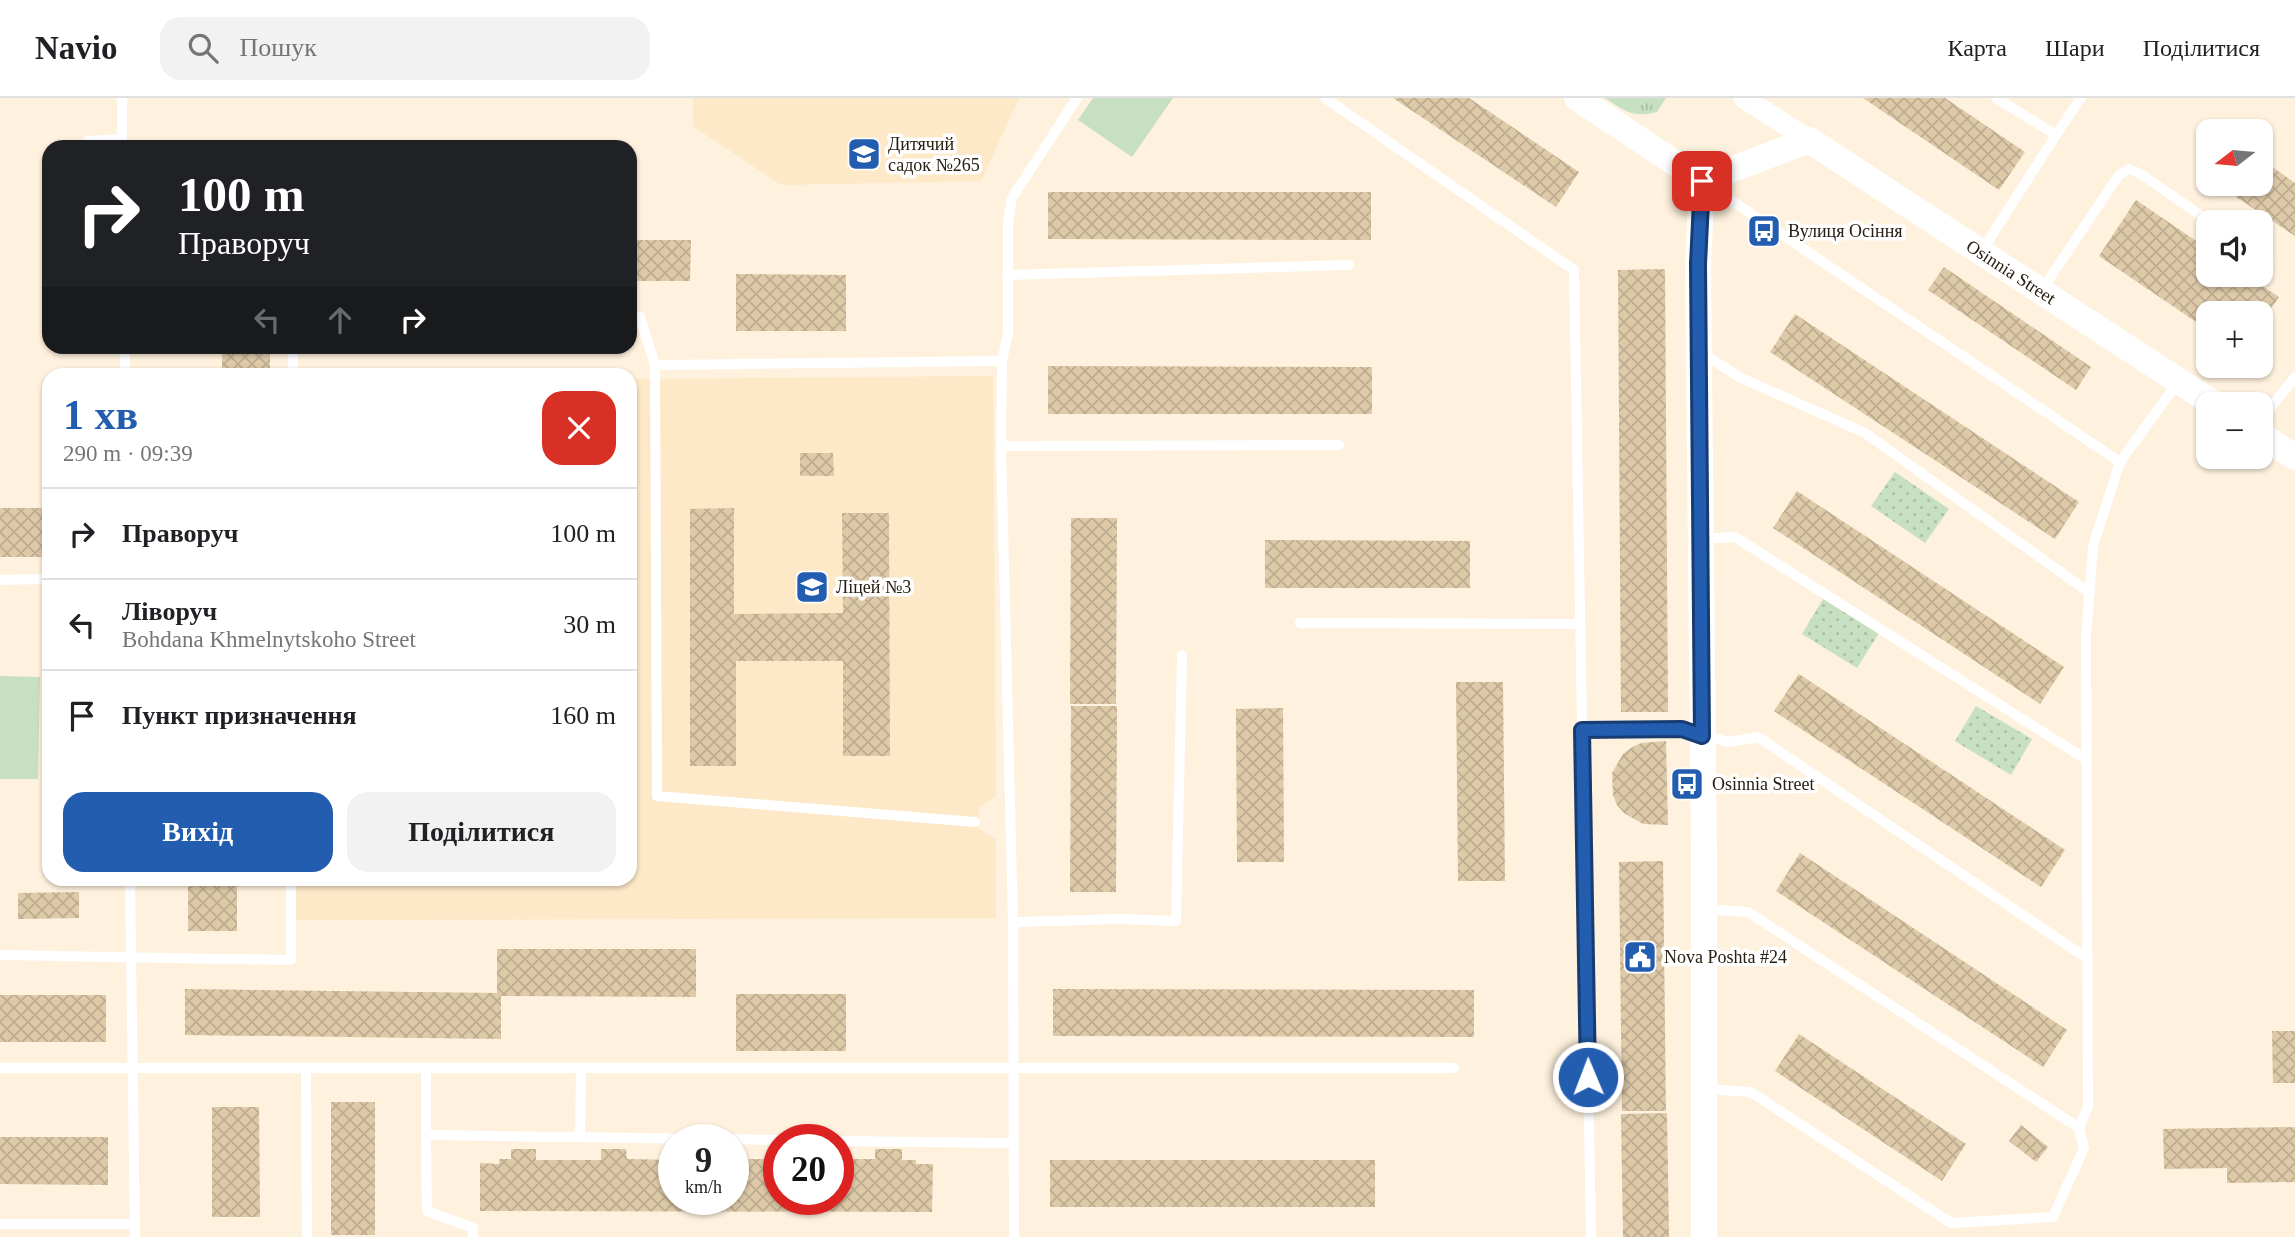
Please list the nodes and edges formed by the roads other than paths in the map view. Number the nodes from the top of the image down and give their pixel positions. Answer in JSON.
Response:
{"nodes":[{"id":1,"x":122,"y":98,"type":"edge"},
{"id":2,"x":1077,"y":98,"type":"edge"},
{"id":3,"x":1325,"y":98,"type":"edge"},
{"id":4,"x":1577,"y":98,"type":"edge"},
{"id":5,"x":1744,"y":98,"type":"edge"},
{"id":6,"x":1996,"y":98,"type":"edge"},
{"id":7,"x":2081,"y":98,"type":"edge"},
{"id":8,"x":2056,"y":135,"type":"junction"},
{"id":9,"x":122,"y":140,"type":"edge"},
{"id":10,"x":1809,"y":140,"type":"junction"},
{"id":11,"x":1702,"y":181,"type":"junction"},
{"id":12,"x":2196,"y":212,"type":"edge"},
{"id":13,"x":1981,"y":252,"type":"junction"},
{"id":14,"x":1349,"y":265,"type":"dead end"},
{"id":15,"x":1007,"y":275,"type":"junction"},
{"id":16,"x":2041,"y":291,"type":"junction"},
{"id":17,"x":637,"y":317,"type":"edge"},
{"id":18,"x":1700,"y":351,"type":"junction"},
{"id":19,"x":1002,"y":361,"type":"junction"},
{"id":20,"x":655,"y":365,"type":"junction"},
{"id":21,"x":2295,"y":377,"type":"edge"},
{"id":22,"x":2178,"y":381,"type":"junction"},
{"id":23,"x":2196,"y":392,"type":"edge"},
{"id":24,"x":2273,"y":405,"type":"edge"},
{"id":25,"x":2273,"y":443,"type":"edge"},
{"id":26,"x":1339,"y":445,"type":"dead end"},
{"id":27,"x":1001,"y":446,"type":"junction"},
{"id":28,"x":2295,"y":457,"type":"edge"},
{"id":29,"x":2120,"y":462,"type":"junction"},
{"id":30,"x":1701,"y":539,"type":"junction"},
{"id":31,"x":42,"y":579,"type":"edge"},
{"id":32,"x":0,"y":580,"type":"edge"},
{"id":33,"x":2090,"y":593,"type":"junction"},
{"id":34,"x":1300,"y":623,"type":"dead end"},
{"id":35,"x":1580,"y":624,"type":"junction"},
{"id":36,"x":1182,"y":655,"type":"dead end"},
{"id":37,"x":1582,"y":730,"type":"junction"},
{"id":38,"x":1702,"y":736,"type":"junction"},
{"id":39,"x":2087,"y":760,"type":"junction"},
{"id":40,"x":975,"y":822,"type":"dead end"},
{"id":41,"x":130,"y":886,"type":"edge"},
{"id":42,"x":291,"y":886,"type":"edge"},
{"id":43,"x":1704,"y":909,"type":"junction"},
{"id":44,"x":1013,"y":922,"type":"junction"},
{"id":45,"x":0,"y":956,"type":"edge"},
{"id":46,"x":131,"y":957,"type":"junction"},
{"id":47,"x":2088,"y":959,"type":"junction"},
{"id":48,"x":0,"y":1068,"type":"edge"},
{"id":49,"x":1454,"y":1068,"type":"dead end"},
{"id":50,"x":133,"y":1069,"type":"junction"},
{"id":51,"x":581,"y":1069,"type":"junction"},
{"id":52,"x":1013,"y":1069,"type":"junction"},
{"id":53,"x":306,"y":1070,"type":"junction"},
{"id":54,"x":426,"y":1070,"type":"junction"},
{"id":55,"x":1703,"y":1088,"type":"junction"},
{"id":56,"x":2079,"y":1128,"type":"junction"},
{"id":57,"x":426,"y":1135,"type":"junction"},
{"id":58,"x":580,"y":1137,"type":"junction"},
{"id":59,"x":763,"y":1140,"type":"edge"},
{"id":60,"x":854,"y":1140,"type":"edge"},
{"id":61,"x":1013,"y":1143,"type":"junction"},
{"id":62,"x":0,"y":1224,"type":"edge"},
{"id":63,"x":134,"y":1224,"type":"junction"},
{"id":64,"x":135,"y":1237,"type":"edge"},
{"id":65,"x":307,"y":1237,"type":"edge"},
{"id":66,"x":473,"y":1237,"type":"edge"},
{"id":67,"x":1014,"y":1237,"type":"edge"},
{"id":68,"x":1591,"y":1237,"type":"edge"},
{"id":69,"x":1704,"y":1237,"type":"edge"}],
"edges":[{"from":1,"to":9,"type":"lane"},
{"from":2,"to":15,"type":"lane"},
{"from":3,"to":35,"type":"lane"},
{"from":4,"to":11,"type":"street"},
{"from":5,"to":10,"type":"street","name":"Osinnia Street"},
{"from":6,"to":8,"type":"lane"},
{"from":7,"to":8,"type":"lane"},
{"from":8,"to":13,"type":"lane"},
{"from":10,"to":11,"type":"street"},
{"from":10,"to":13,"type":"street","name":"Osinnia Street"},
{"from":11,"to":18,"type":"street"},
{"from":11,"to":29,"type":"lane"},
{"from":12,"to":16,"type":"lane"},
{"from":13,"to":16,"type":"street","name":"Osinnia Street"},
{"from":14,"to":15,"type":"lane"},
{"from":15,"to":19,"type":"lane"},
{"from":16,"to":22,"type":"street","name":"Osinnia Street"},
{"from":17,"to":20,"type":"lane"},
{"from":18,"to":30,"type":"street"},
{"from":18,"to":33,"type":"lane"},
{"from":19,"to":20,"type":"lane"},
{"from":19,"to":27,"type":"lane"},
{"from":20,"to":40,"type":"lane"},
{"from":21,"to":24,"type":"lane"},
{"from":22,"to":23,"type":"street","name":"Osinnia Street"},
{"from":22,"to":29,"type":"lane"},
{"from":25,"to":28,"type":"street"},
{"from":26,"to":27,"type":"lane"},
{"from":27,"to":44,"type":"lane"},
{"from":29,"to":33,"type":"lane"},
{"from":30,"to":38,"type":"street"},
{"from":30,"to":39,"type":"lane"},
{"from":31,"to":32,"type":"lane"},
{"from":33,"to":39,"type":"lane"},
{"from":34,"to":35,"type":"lane"},
{"from":35,"to":37,"type":"lane"},
{"from":36,"to":44,"type":"lane"},
{"from":37,"to":38,"type":"lane"},
{"from":37,"to":68,"type":"lane"},
{"from":38,"to":43,"type":"street"},
{"from":38,"to":47,"type":"lane"},
{"from":39,"to":47,"type":"lane"},
{"from":41,"to":46,"type":"lane"},
{"from":42,"to":46,"type":"lane"},
{"from":43,"to":55,"type":"street"},
{"from":43,"to":56,"type":"lane"},
{"from":44,"to":52,"type":"lane"},
{"from":45,"to":46,"type":"lane"},
{"from":46,"to":50,"type":"lane"},
{"from":47,"to":56,"type":"lane"},
{"from":48,"to":50,"type":"lane"},
{"from":49,"to":52,"type":"lane"},
{"from":50,"to":53,"type":"lane"},
{"from":50,"to":63,"type":"lane"},
{"from":51,"to":52,"type":"lane"},
{"from":51,"to":54,"type":"lane"},
{"from":51,"to":58,"type":"lane"},
{"from":52,"to":61,"type":"lane"},
{"from":53,"to":54,"type":"lane"},
{"from":53,"to":65,"type":"lane"},
{"from":54,"to":57,"type":"lane"},
{"from":55,"to":56,"type":"lane"},
{"from":55,"to":69,"type":"street"},
{"from":57,"to":58,"type":"lane"},
{"from":57,"to":66,"type":"lane"},
{"from":58,"to":59,"type":"lane"},
{"from":60,"to":61,"type":"lane"},
{"from":61,"to":67,"type":"lane"},
{"from":62,"to":63,"type":"lane"},
{"from":63,"to":64,"type":"lane"}]}
